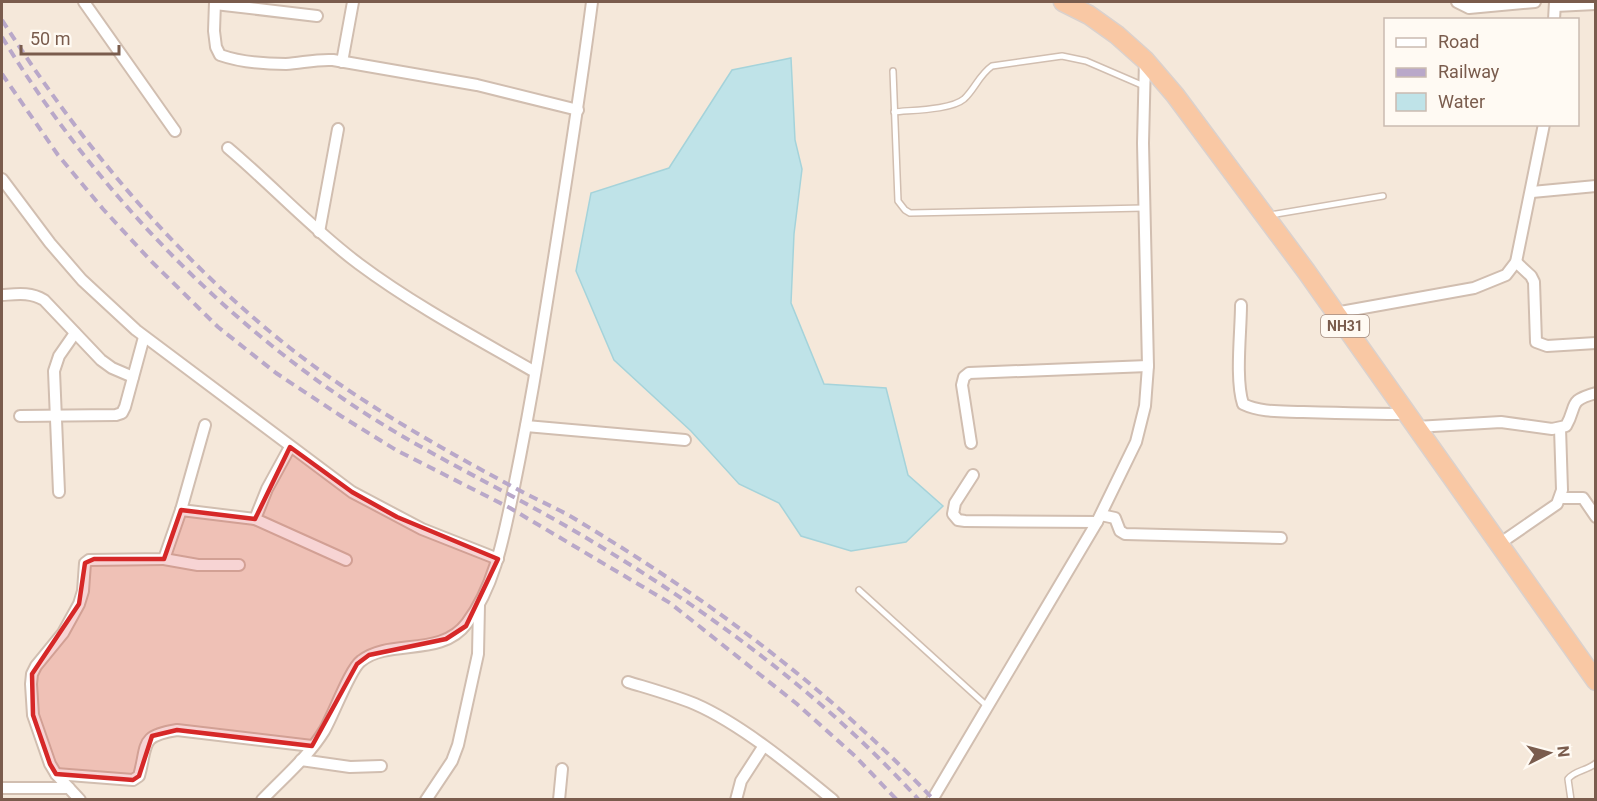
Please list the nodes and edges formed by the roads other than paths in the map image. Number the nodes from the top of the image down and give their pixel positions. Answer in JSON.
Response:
{"nodes":[{"id":1,"x":84,"y":2,"type":"edge"},
{"id":2,"x":353,"y":2,"type":"edge"},
{"id":3,"x":592,"y":2,"type":"edge"},
{"id":4,"x":1063,"y":2,"type":"edge"},
{"id":5,"x":1457,"y":2,"type":"edge"},
{"id":6,"x":1535,"y":2,"type":"edge"},
{"id":7,"x":215,"y":3,"type":"edge"},
{"id":8,"x":1555,"y":4,"type":"edge"},
{"id":9,"x":1596,"y":4,"type":"edge"},
{"id":10,"x":317,"y":16,"type":"dead end"},
{"id":11,"x":1145,"y":60,"type":"junction"},
{"id":12,"x":342,"y":62,"type":"junction"},
{"id":13,"x":893,"y":71,"type":"dead end"},
{"id":14,"x":1144,"y":86,"type":"junction"},
{"id":15,"x":578,"y":111,"type":"junction"},
{"id":16,"x":894,"y":112,"type":"junction"},
{"id":17,"x":1544,"y":126,"type":"edge"},
{"id":18,"x":338,"y":129,"type":"dead end"},
{"id":19,"x":175,"y":131,"type":"dead end"},
{"id":20,"x":228,"y":148,"type":"dead end"},
{"id":21,"x":2,"y":179,"type":"edge"},
{"id":22,"x":1596,"y":186,"type":"edge"},
{"id":23,"x":1532,"y":192,"type":"junction"},
{"id":24,"x":1383,"y":196,"type":"dead end"},
{"id":25,"x":1144,"y":208,"type":"junction"},
{"id":26,"x":1265,"y":216,"type":"junction"},
{"id":27,"x":319,"y":232,"type":"junction"},
{"id":28,"x":1516,"y":262,"type":"junction"},
{"id":29,"x":2,"y":295,"type":"edge"},
{"id":30,"x":1242,"y":305,"type":"dead end"},
{"id":31,"x":1335,"y":312,"type":"junction"},
{"id":32,"x":75,"y":333,"type":"junction"},
{"id":33,"x":144,"y":337,"type":"junction"},
{"id":34,"x":1596,"y":344,"type":"edge"},
{"id":35,"x":1148,"y":366,"type":"junction"},
{"id":36,"x":535,"y":372,"type":"junction"},
{"id":37,"x":133,"y":377,"type":"junction"},
{"id":38,"x":1596,"y":393,"type":"edge"},
{"id":39,"x":56,"y":415,"type":"junction"},
{"id":40,"x":20,"y":416,"type":"dead end"},
{"id":41,"x":1412,"y":421,"type":"junction"},
{"id":42,"x":205,"y":425,"type":"dead end"},
{"id":43,"x":526,"y":426,"type":"junction"},
{"id":44,"x":1560,"y":428,"type":"junction"},
{"id":45,"x":684,"y":440,"type":"dead end"},
{"id":46,"x":970,"y":443,"type":"dead end"},
{"id":47,"x":290,"y":447,"type":"junction"},
{"id":48,"x":973,"y":475,"type":"dead end"},
{"id":49,"x":59,"y":492,"type":"dead end"},
{"id":50,"x":1560,"y":498,"type":"junction"},
{"id":51,"x":181,"y":510,"type":"junction"},
{"id":52,"x":1596,"y":517,"type":"edge"},
{"id":53,"x":255,"y":519,"type":"junction"},
{"id":54,"x":1099,"y":519,"type":"junction"},
{"id":55,"x":1281,"y":538,"type":"dead end"},
{"id":56,"x":1499,"y":544,"type":"junction"},
{"id":57,"x":164,"y":559,"type":"junction"},
{"id":58,"x":498,"y":559,"type":"junction"},
{"id":59,"x":346,"y":560,"type":"dead end"},
{"id":60,"x":239,"y":565,"type":"dead end"},
{"id":61,"x":859,"y":590,"type":"dead end"},
{"id":62,"x":479,"y":604,"type":"junction"},
{"id":63,"x":1596,"y":681,"type":"edge"},
{"id":64,"x":628,"y":682,"type":"dead end"},
{"id":65,"x":988,"y":708,"type":"junction"},
{"id":66,"x":312,"y":746,"type":"junction"},
{"id":67,"x":763,"y":747,"type":"junction"},
{"id":68,"x":301,"y":760,"type":"junction"},
{"id":69,"x":1596,"y":763,"type":"edge"},
{"id":70,"x":381,"y":766,"type":"dead end"},
{"id":71,"x":562,"y":769,"type":"dead end"},
{"id":72,"x":56,"y":774,"type":"junction"},
{"id":73,"x":2,"y":788,"type":"edge"},
{"id":74,"x":69,"y":788,"type":"junction"},
{"id":75,"x":80,"y":800,"type":"edge"},
{"id":76,"x":262,"y":800,"type":"edge"},
{"id":77,"x":426,"y":800,"type":"edge"},
{"id":78,"x":559,"y":800,"type":"edge"},
{"id":79,"x":736,"y":800,"type":"edge"},
{"id":80,"x":833,"y":800,"type":"edge"},
{"id":81,"x":932,"y":800,"type":"edge"},
{"id":82,"x":1571,"y":800,"type":"edge"}],
"edges":[{"from":1,"to":19,"type":"street"},
{"from":2,"to":12,"type":"street"},
{"from":3,"to":15,"type":"street"},
{"from":4,"to":11,"type":"highway","number":"NH31"},
{"from":5,"to":6,"type":"street"},
{"from":7,"to":10,"type":"street"},
{"from":7,"to":12,"type":"street"},
{"from":8,"to":9,"type":"street"},
{"from":11,"to":14,"type":"street"},
{"from":11,"to":26,"type":"highway","number":"NH31"},
{"from":12,"to":15,"type":"street"},
{"from":13,"to":16,"type":"lane"},
{"from":14,"to":16,"type":"lane"},
{"from":14,"to":25,"type":"street"},
{"from":15,"to":36,"type":"street"},
{"from":16,"to":25,"type":"lane"},
{"from":17,"to":23,"type":"street"},
{"from":18,"to":27,"type":"street"},
{"from":20,"to":27,"type":"street"},
{"from":21,"to":33,"type":"street"},
{"from":22,"to":23,"type":"street"},
{"from":23,"to":28,"type":"street"},
{"from":24,"to":26,"type":"lane"},
{"from":25,"to":35,"type":"street"},
{"from":26,"to":31,"type":"highway","number":"NH31"},
{"from":27,"to":36,"type":"street"},
{"from":28,"to":31,"type":"street"},
{"from":28,"to":34,"type":"street"},
{"from":29,"to":32,"type":"street"},
{"from":30,"to":41,"type":"street"},
{"from":31,"to":41,"type":"highway","number":"NH31"},
{"from":32,"to":37,"type":"street"},
{"from":32,"to":39,"type":"street"},
{"from":33,"to":37,"type":"street"},
{"from":33,"to":47,"type":"street"},
{"from":35,"to":46,"type":"street"},
{"from":35,"to":54,"type":"street"},
{"from":36,"to":43,"type":"street"},
{"from":37,"to":39,"type":"street"},
{"from":38,"to":44,"type":"street"},
{"from":39,"to":40,"type":"street"},
{"from":39,"to":49,"type":"street"},
{"from":41,"to":44,"type":"street"},
{"from":41,"to":56,"type":"highway","number":"NH31"},
{"from":42,"to":51,"type":"street"},
{"from":43,"to":45,"type":"street"},
{"from":43,"to":58,"type":"street"},
{"from":44,"to":50,"type":"street"},
{"from":47,"to":53,"type":"street"},
{"from":47,"to":58,"type":"street"},
{"from":48,"to":54,"type":"street"},
{"from":50,"to":52,"type":"street"},
{"from":50,"to":56,"type":"street"},
{"from":51,"to":53,"type":"street"},
{"from":51,"to":57,"type":"street"},
{"from":53,"to":59,"type":"street"},
{"from":54,"to":55,"type":"street"},
{"from":54,"to":65,"type":"street"},
{"from":56,"to":63,"type":"highway","number":"NH31"},
{"from":57,"to":60,"type":"street"},
{"from":57,"to":72,"type":"street"},
{"from":58,"to":62,"type":"street"},
{"from":61,"to":65,"type":"lane"},
{"from":62,"to":66,"type":"street"},
{"from":62,"to":77,"type":"street"},
{"from":64,"to":67,"type":"street"},
{"from":65,"to":81,"type":"street"},
{"from":66,"to":68,"type":"street"},
{"from":66,"to":72,"type":"street"},
{"from":67,"to":79,"type":"street"},
{"from":67,"to":80,"type":"street"},
{"from":68,"to":70,"type":"street"},
{"from":68,"to":76,"type":"street"},
{"from":69,"to":82,"type":"lane"},
{"from":71,"to":78,"type":"street"},
{"from":72,"to":74,"type":"street"},
{"from":73,"to":74,"type":"street"},
{"from":74,"to":75,"type":"street"}]}
